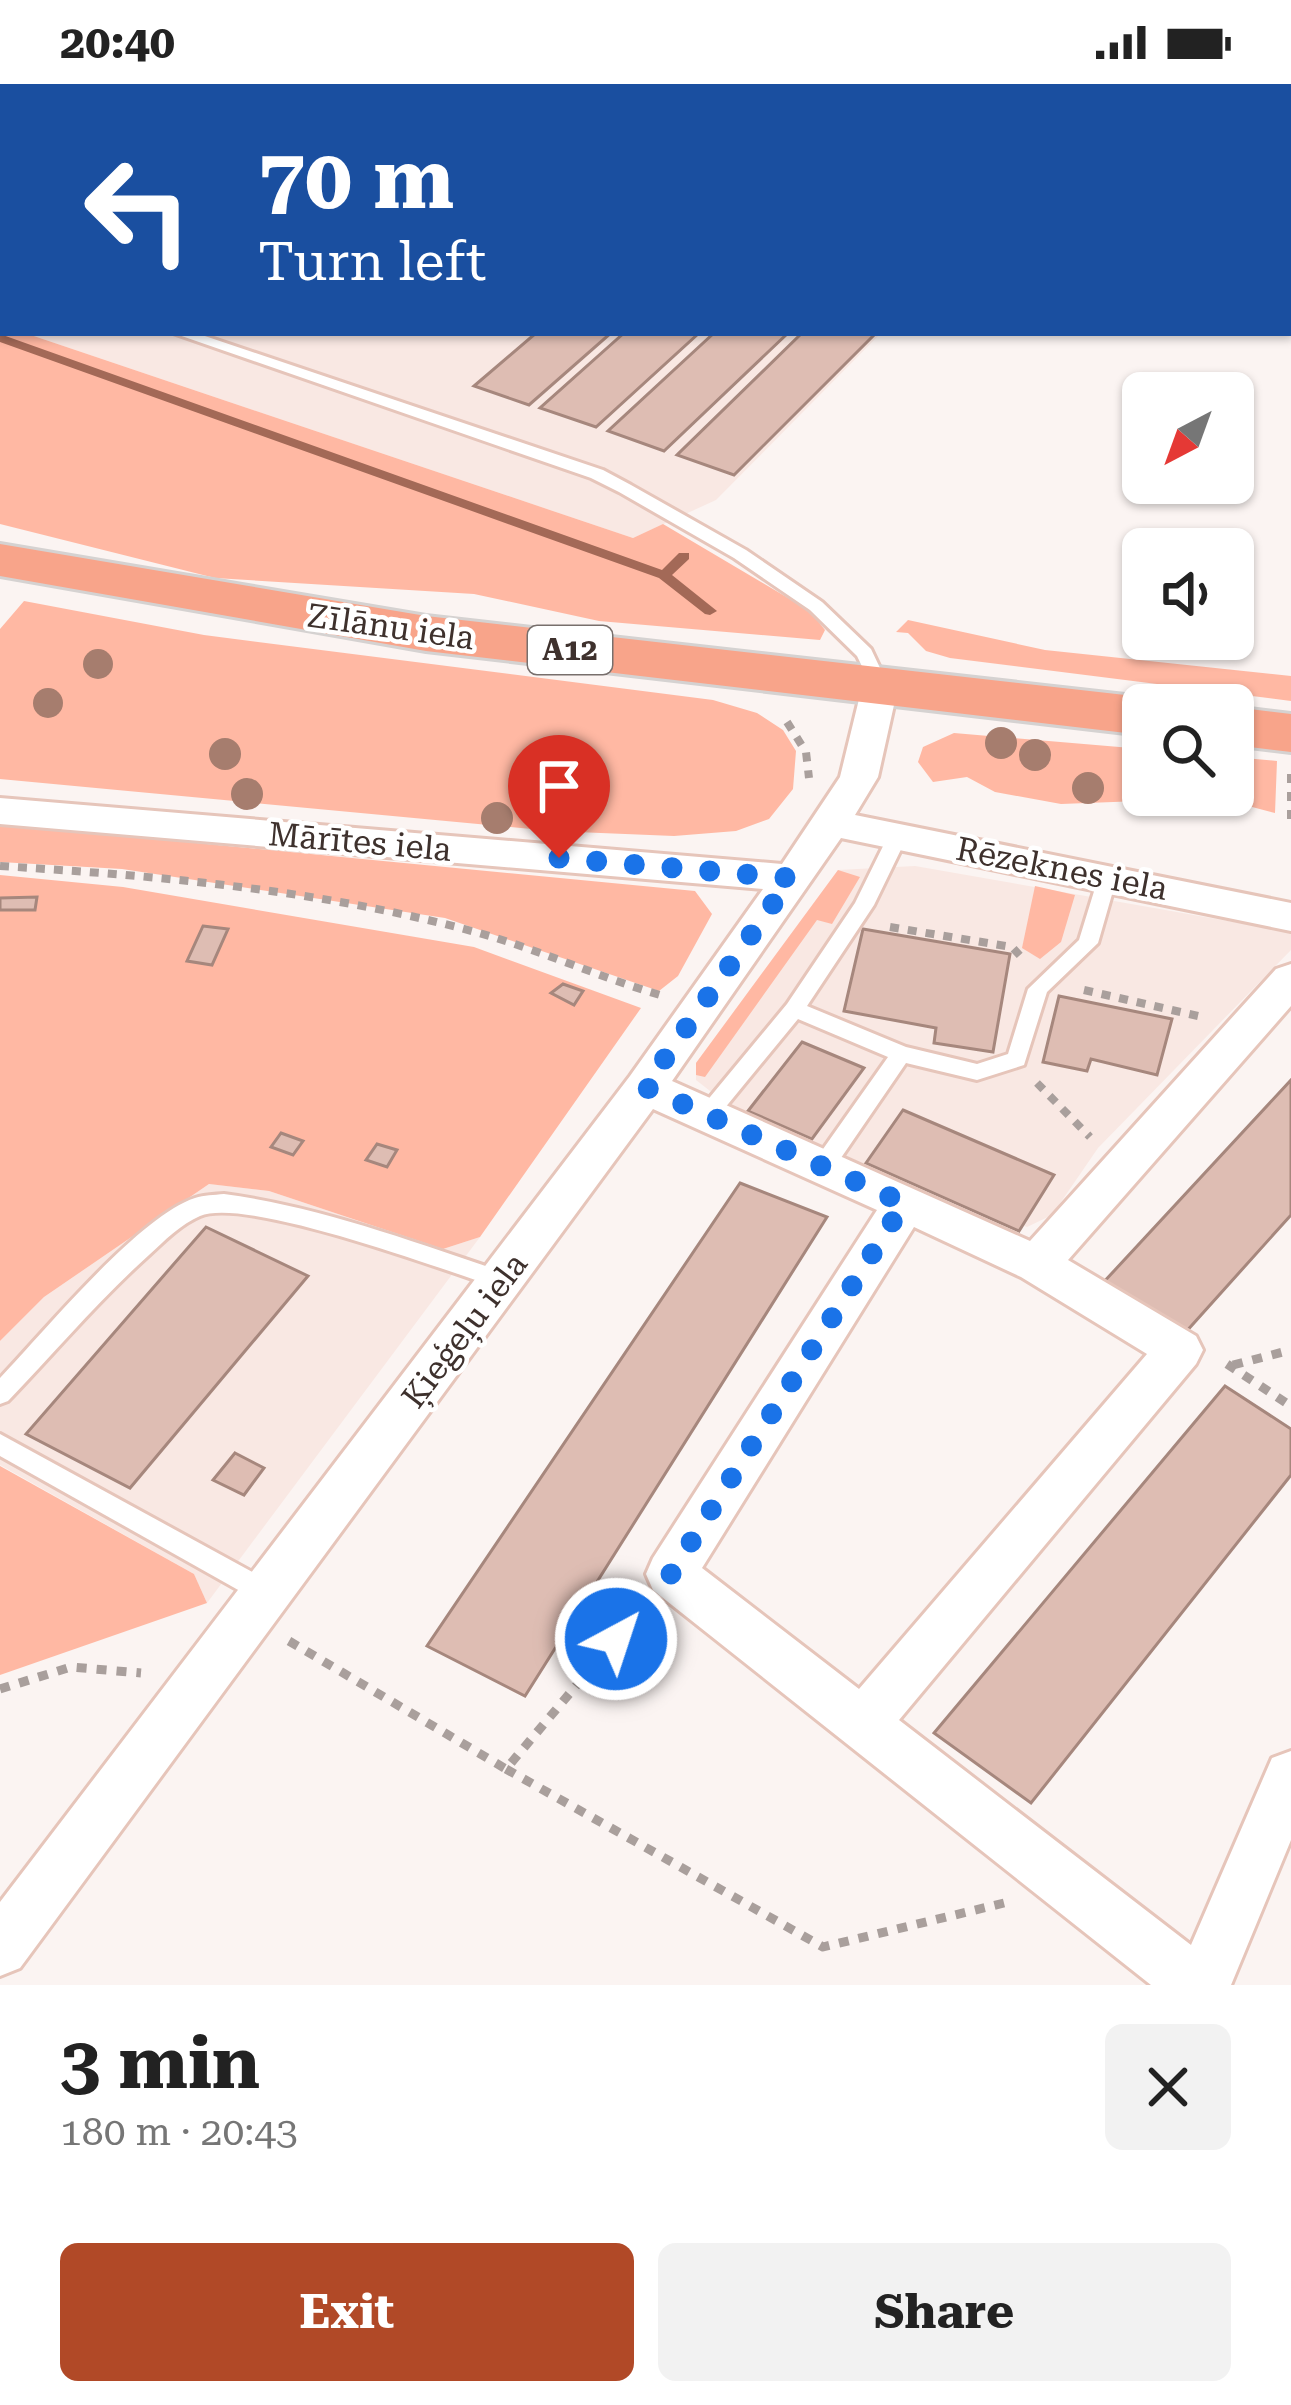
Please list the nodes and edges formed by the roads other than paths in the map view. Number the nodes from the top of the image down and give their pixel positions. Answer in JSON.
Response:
{"nodes":[{"id":1,"x":190,"y":336,"type":"edge"},
{"id":2,"x":0,"y":560,"type":"edge"},
{"id":3,"x":880,"y":687,"type":"junction"},
{"id":4,"x":1122,"y":714,"type":"edge"},
{"id":5,"x":1254,"y":729,"type":"edge"},
{"id":6,"x":1291,"y":733,"type":"edge"},
{"id":7,"x":0,"y":811,"type":"edge"},
{"id":8,"x":831,"y":823,"type":"junction"},
{"id":9,"x":898,"y":835,"type":"junction"},
{"id":10,"x":791,"y":878,"type":"junction"},
{"id":11,"x":1107,"y":878,"type":"junction"},
{"id":12,"x":1291,"y":917,"type":"edge"},
{"id":13,"x":1291,"y":979,"type":"edge"},
{"id":14,"x":794,"y":1009,"type":"junction"},
{"id":15,"x":901,"y":1054,"type":"junction"},
{"id":16,"x":645,"y":1087,"type":"junction"},
{"id":17,"x":706,"y":1114,"type":"junction"},
{"id":18,"x":824,"y":1165,"type":"junction"},
{"id":19,"x":904,"y":1203,"type":"junction"},
{"id":20,"x":1037,"y":1264,"type":"junction"},
{"id":21,"x":502,"y":1280,"type":"junction"},
{"id":22,"x":0,"y":1394,"type":"edge"},
{"id":23,"x":0,"y":1444,"type":"edge"},
{"id":24,"x":260,"y":1606,"type":"junction"},
{"id":25,"x":863,"y":1724,"type":"junction"},
{"id":26,"x":1291,"y":1776,"type":"edge"},
{"id":27,"x":0,"y":1948,"type":"edge"},
{"id":28,"x":1199,"y":1985,"type":"edge"}],
"edges":[{"from":1,"to":3,"type":"lane"},
{"from":2,"to":3,"type":"highway","name":"Zīlānu iela","number":"A12"},
{"from":3,"to":4,"type":"highway","name":"Zīlānu iela","number":"A12"},
{"from":3,"to":8,"type":"street","name":"Ķieģeļu iela"},
{"from":5,"to":6,"type":"highway"},
{"from":7,"to":10,"type":"street","name":"Mārītes iela"},
{"from":8,"to":9,"type":"street","name":"Rēzeknes iela"},
{"from":8,"to":10,"type":"street","name":"Ķieģeļu iela"},
{"from":9,"to":11,"type":"street","name":"Rēzeknes iela"},
{"from":9,"to":14,"type":"lane"},
{"from":10,"to":16,"type":"street","name":"Ķieģeļu iela"},
{"from":11,"to":12,"type":"street","name":"Rēzeknes iela"},
{"from":11,"to":15,"type":"lane"},
{"from":13,"to":20,"type":"street"},
{"from":14,"to":15,"type":"lane"},
{"from":14,"to":17,"type":"lane"},
{"from":15,"to":18,"type":"lane"},
{"from":16,"to":17,"type":"street"},
{"from":16,"to":21,"type":"street","name":"Ķieģeļu iela"},
{"from":17,"to":18,"type":"street"},
{"from":18,"to":19,"type":"street"},
{"from":19,"to":20,"type":"street"},
{"from":19,"to":25,"type":"street"},
{"from":20,"to":25,"type":"street"},
{"from":21,"to":22,"type":"lane"},
{"from":21,"to":24,"type":"street","name":"Ķieģeļu iela"},
{"from":23,"to":24,"type":"lane"},
{"from":24,"to":27,"type":"street","name":"Ķieģeļu iela"},
{"from":25,"to":28,"type":"street"},
{"from":26,"to":28,"type":"street"}]}
